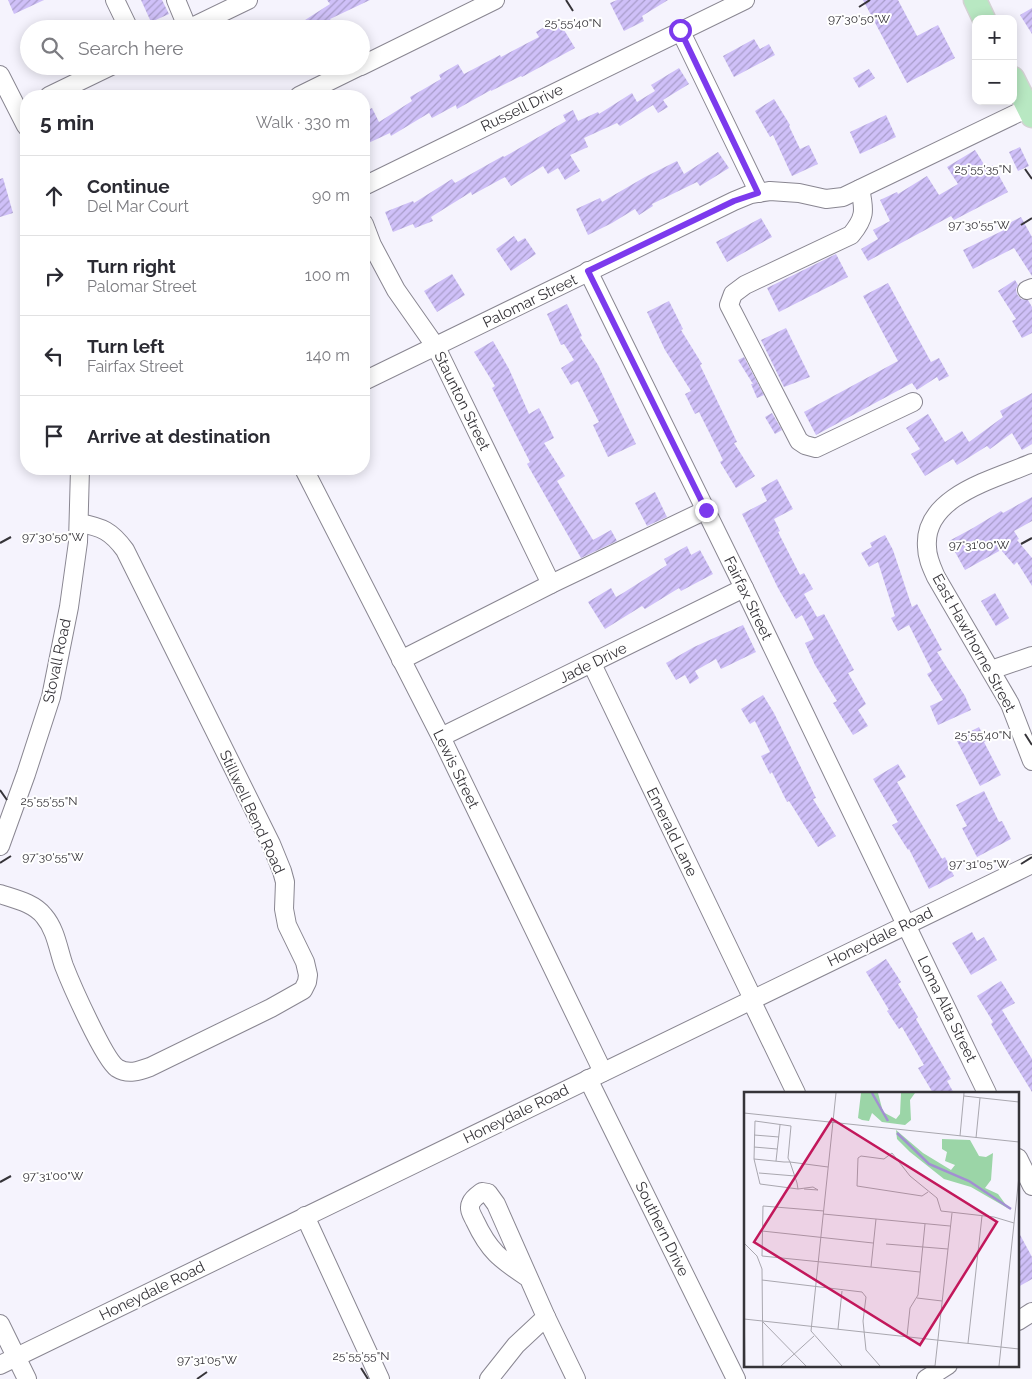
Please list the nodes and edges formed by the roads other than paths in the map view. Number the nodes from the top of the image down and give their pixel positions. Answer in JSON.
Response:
{"nodes":[{"id":1,"x":115,"y":0,"type":"edge"},
{"id":2,"x":176,"y":0,"type":"edge"},
{"id":3,"x":248,"y":0,"type":"edge"},
{"id":4,"x":495,"y":0,"type":"edge"},
{"id":5,"x":745,"y":0,"type":"edge"},
{"id":6,"x":975,"y":0,"type":"edge"},
{"id":7,"x":982,"y":15,"type":"edge"},
{"id":8,"x":125,"y":20,"type":"edge"},
{"id":9,"x":184,"y":20,"type":"edge"},
{"id":10,"x":207,"y":20,"type":"edge"},
{"id":11,"x":680,"y":30,"type":"junction"},
{"id":12,"x":370,"y":62,"type":"edge"},
{"id":13,"x":0,"y":75,"type":"edge"},
{"id":14,"x":92,"y":75,"type":"edge"},
{"id":15,"x":342,"y":75,"type":"edge"},
{"id":16,"x":1017,"y":86,"type":"edge"},
{"id":17,"x":61,"y":90,"type":"edge"},
{"id":18,"x":311,"y":90,"type":"edge"},
{"id":19,"x":20,"y":108,"type":"edge"},
{"id":20,"x":1030,"y":112,"type":"edge"},
{"id":21,"x":370,"y":183,"type":"edge"},
{"id":22,"x":860,"y":190,"type":"junction"},
{"id":23,"x":758,"y":193,"type":"junction"},
{"id":24,"x":370,"y":240,"type":"edge"},
{"id":25,"x":588,"y":271,"type":"junction"},
{"id":26,"x":436,"y":347,"type":"junction"},
{"id":27,"x":370,"y":378,"type":"edge"},
{"id":28,"x":914,"y":402,"type":"dead end"},
{"id":29,"x":1032,"y":463,"type":"edge"},
{"id":30,"x":80,"y":475,"type":"edge"},
{"id":31,"x":307,"y":475,"type":"edge"},
{"id":32,"x":706,"y":510,"type":"junction"},
{"id":33,"x":79,"y":523,"type":"junction"},
{"id":34,"x":551,"y":584,"type":"junction"},
{"id":35,"x":744,"y":588,"type":"junction"},
{"id":36,"x":1032,"y":656,"type":"edge"},
{"id":37,"x":401,"y":660,"type":"junction"},
{"id":38,"x":592,"y":664,"type":"junction"},
{"id":39,"x":991,"y":670,"type":"junction"},
{"id":40,"x":441,"y":737,"type":"junction"},
{"id":41,"x":1032,"y":761,"type":"edge"},
{"id":42,"x":0,"y":846,"type":"edge"},
{"id":43,"x":1032,"y":864,"type":"edge"},
{"id":44,"x":0,"y":894,"type":"edge"},
{"id":45,"x":907,"y":924,"type":"junction"},
{"id":46,"x":753,"y":999,"type":"junction"},
{"id":47,"x":596,"y":1076,"type":"junction"},
{"id":48,"x":796,"y":1092,"type":"edge"},
{"id":49,"x":987,"y":1092,"type":"edge"},
{"id":50,"x":1020,"y":1162,"type":"edge"},
{"id":51,"x":1032,"y":1186,"type":"edge"},
{"id":52,"x":306,"y":1216,"type":"junction"},
{"id":53,"x":527,"y":1278,"type":"dead end"},
{"id":54,"x":1032,"y":1312,"type":"edge"},
{"id":55,"x":546,"y":1317,"type":"junction"},
{"id":56,"x":1020,"y":1320,"type":"edge"},
{"id":57,"x":0,"y":1324,"type":"edge"},
{"id":58,"x":16,"y":1357,"type":"junction"},
{"id":59,"x":0,"y":1365,"type":"edge"},
{"id":60,"x":27,"y":1379,"type":"edge"},
{"id":61,"x":380,"y":1379,"type":"edge"},
{"id":62,"x":489,"y":1379,"type":"edge"},
{"id":63,"x":576,"y":1379,"type":"edge"},
{"id":64,"x":736,"y":1379,"type":"edge"}],
"edges":[{"from":1,"to":8,"type":"street"},
{"from":2,"to":9,"type":"street"},
{"from":3,"to":10,"type":"street"},
{"from":4,"to":12,"type":"street"},
{"from":5,"to":11,"type":"street","name":"Russell Drive"},
{"from":6,"to":7,"type":"main road"},
{"from":11,"to":21,"type":"street","name":"Russell Drive"},
{"from":11,"to":23,"type":"street"},
{"from":13,"to":19,"type":"street"},
{"from":14,"to":17,"type":"street"},
{"from":15,"to":18,"type":"street"},
{"from":16,"to":20,"type":"main road"},
{"from":20,"to":22,"type":"street","name":"Palomar Street"},
{"from":22,"to":23,"type":"street","name":"Palomar Street"},
{"from":22,"to":28,"type":"street"},
{"from":23,"to":25,"type":"street","name":"Palomar Street"},
{"from":24,"to":26,"type":"street","name":"Staunton Street"},
{"from":25,"to":26,"type":"street","name":"Palomar Street"},
{"from":25,"to":32,"type":"street","name":"Fairfax Street"},
{"from":26,"to":27,"type":"street","name":"Palomar Street"},
{"from":26,"to":34,"type":"street","name":"Staunton Street"},
{"from":29,"to":39,"type":"street","name":"East Hawthorne Street"},
{"from":30,"to":33,"type":"street","name":"Stovall Road"},
{"from":31,"to":37,"type":"street","name":"Lewis Street"},
{"from":32,"to":34,"type":"street"},
{"from":32,"to":35,"type":"street","name":"Fairfax Street"},
{"from":33,"to":42,"type":"street","name":"Stovall Road"},
{"from":33,"to":44,"type":"street","name":"Stillwell Bend Road"},
{"from":34,"to":37,"type":"street"},
{"from":35,"to":38,"type":"street","name":"Jade Drive"},
{"from":35,"to":45,"type":"street","name":"Fairfax Street"},
{"from":36,"to":39,"type":"street"},
{"from":37,"to":40,"type":"street","name":"Lewis Street"},
{"from":38,"to":40,"type":"street","name":"Jade Drive"},
{"from":38,"to":46,"type":"street","name":"Emerald Lane"},
{"from":39,"to":41,"type":"street","name":"East Hawthorne Street"},
{"from":40,"to":47,"type":"street","name":"Lewis Street"},
{"from":43,"to":45,"type":"street","name":"Honeydale Road"},
{"from":45,"to":46,"type":"street","name":"Honeydale Road"},
{"from":45,"to":49,"type":"street","name":"Loma Alta Street"},
{"from":46,"to":47,"type":"street","name":"Honeydale Road"},
{"from":46,"to":48,"type":"street","name":"Emerald Lane"},
{"from":47,"to":52,"type":"street","name":"Honeydale Road"},
{"from":47,"to":64,"type":"street","name":"Southern Drive"},
{"from":50,"to":51,"type":"street"},
{"from":52,"to":58,"type":"street","name":"Honeydale Road"},
{"from":52,"to":61,"type":"street"},
{"from":53,"to":55,"type":"street"},
{"from":54,"to":56,"type":"street"},
{"from":55,"to":62,"type":"street"},
{"from":55,"to":63,"type":"street"},
{"from":57,"to":58,"type":"street"},
{"from":58,"to":59,"type":"street","name":"Honeydale Road"},
{"from":58,"to":60,"type":"street"}]}
